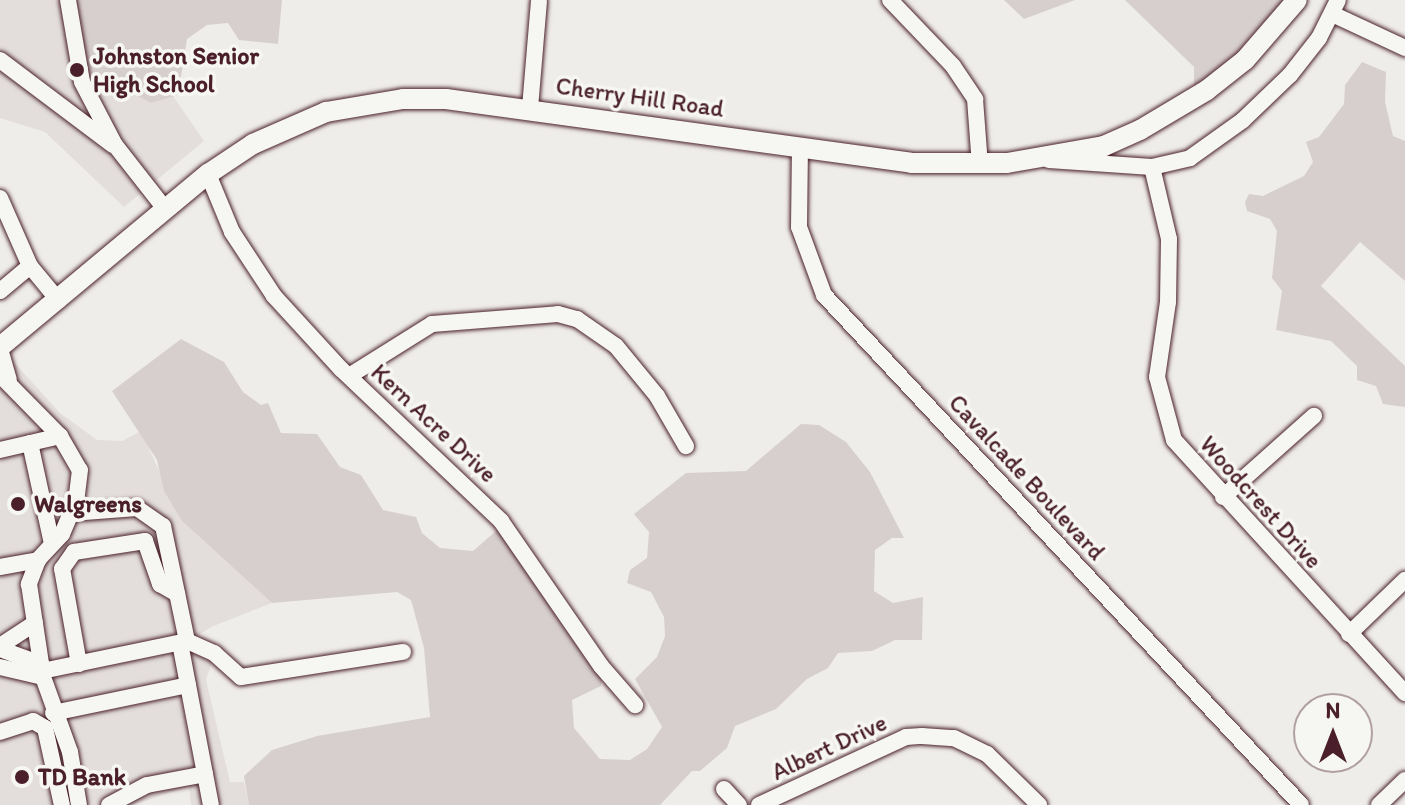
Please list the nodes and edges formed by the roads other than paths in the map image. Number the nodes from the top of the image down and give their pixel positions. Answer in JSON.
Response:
{"nodes":[{"id":1,"x":68,"y":0,"type":"edge"},
{"id":2,"x":890,"y":0,"type":"edge"},
{"id":3,"x":1297,"y":0,"type":"edge"},
{"id":4,"x":539,"y":1,"type":"edge"},
{"id":5,"x":1335,"y":7,"type":"edge"},
{"id":6,"x":1405,"y":48,"type":"edge"},
{"id":7,"x":0,"y":60,"type":"edge"},
{"id":8,"x":530,"y":108,"type":"junction"},
{"id":9,"x":115,"y":145,"type":"junction"},
{"id":10,"x":800,"y":146,"type":"junction"},
{"id":11,"x":1034,"y":159,"type":"junction"},
{"id":12,"x":980,"y":165,"type":"junction"},
{"id":13,"x":1152,"y":167,"type":"junction"},
{"id":14,"x":208,"y":174,"type":"junction"},
{"id":15,"x":0,"y":198,"type":"edge"},
{"id":16,"x":166,"y":210,"type":"junction"},
{"id":17,"x":30,"y":266,"type":"junction"},
{"id":18,"x":0,"y":291,"type":"edge"},
{"id":19,"x":59,"y":301,"type":"junction"},
{"id":20,"x":0,"y":348,"type":"edge"},
{"id":21,"x":349,"y":376,"type":"junction"},
{"id":22,"x":4,"y":378,"type":"edge"},
{"id":23,"x":1314,"y":416,"type":"dead end"},
{"id":24,"x":60,"y":436,"type":"junction"},
{"id":25,"x":30,"y":443,"type":"junction"},
{"id":26,"x":686,"y":446,"type":"dead end"},
{"id":27,"x":0,"y":450,"type":"edge"},
{"id":28,"x":1223,"y":497,"type":"junction"},
{"id":29,"x":71,"y":513,"type":"junction"},
{"id":30,"x":52,"y":544,"type":"junction"},
{"id":31,"x":38,"y":560,"type":"junction"},
{"id":32,"x":0,"y":567,"type":"edge"},
{"id":33,"x":1405,"y":580,"type":"edge"},
{"id":34,"x":177,"y":594,"type":"junction"},
{"id":35,"x":35,"y":623,"type":"junction"},
{"id":36,"x":1349,"y":634,"type":"junction"},
{"id":37,"x":184,"y":642,"type":"junction"},
{"id":38,"x":0,"y":647,"type":"edge"},
{"id":39,"x":403,"y":652,"type":"dead end"},
{"id":40,"x":79,"y":664,"type":"junction"},
{"id":41,"x":0,"y":667,"type":"edge"},
{"id":42,"x":42,"y":671,"type":"junction"},
{"id":43,"x":188,"y":685,"type":"junction"},
{"id":44,"x":1405,"y":693,"type":"edge"},
{"id":45,"x":635,"y":705,"type":"dead end"},
{"id":46,"x":53,"y":713,"type":"junction"},
{"id":47,"x":0,"y":732,"type":"edge"},
{"id":48,"x":205,"y":774,"type":"junction"},
{"id":49,"x":1405,"y":780,"type":"edge"},
{"id":50,"x":724,"y":789,"type":"dead end"},
{"id":51,"x":62,"y":805,"type":"edge"},
{"id":52,"x":79,"y":805,"type":"edge"},
{"id":53,"x":109,"y":805,"type":"edge"},
{"id":54,"x":211,"y":805,"type":"edge"},
{"id":55,"x":739,"y":805,"type":"edge"},
{"id":56,"x":759,"y":805,"type":"edge"},
{"id":57,"x":1039,"y":805,"type":"edge"},
{"id":58,"x":1301,"y":805,"type":"edge"},
{"id":59,"x":1379,"y":805,"type":"edge"}],
"edges":[{"from":1,"to":9,"type":"street"},
{"from":2,"to":12,"type":"street"},
{"from":3,"to":11,"type":"main road","name":"Cherry Hill Road"},
{"from":4,"to":8,"type":"street"},
{"from":5,"to":6,"type":"street"},
{"from":5,"to":13,"type":"street"},
{"from":7,"to":9,"type":"street"},
{"from":8,"to":10,"type":"main road","name":"Cherry Hill Road"},
{"from":8,"to":14,"type":"main road","name":"Cherry Hill Road"},
{"from":9,"to":16,"type":"street"},
{"from":10,"to":12,"type":"main road","name":"Cherry Hill Road"},
{"from":10,"to":58,"type":"street","name":"Cavalcade Boulevard"},
{"from":11,"to":12,"type":"main road","name":"Cherry Hill Road"},
{"from":11,"to":13,"type":"street"},
{"from":13,"to":28,"type":"street","name":"Woodcrest Drive"},
{"from":14,"to":16,"type":"main road","name":"Cherry Hill Road"},
{"from":14,"to":21,"type":"street","name":"Kern Acre Drive"},
{"from":15,"to":17,"type":"street"},
{"from":16,"to":19,"type":"main road","name":"Cherry Hill Road"},
{"from":17,"to":18,"type":"street"},
{"from":17,"to":19,"type":"street"},
{"from":19,"to":20,"type":"main road","name":"Cherry Hill Road"},
{"from":20,"to":22,"type":"street"},
{"from":21,"to":26,"type":"street"},
{"from":21,"to":45,"type":"street","name":"Kern Acre Drive"},
{"from":22,"to":24,"type":"street"},
{"from":23,"to":28,"type":"street"},
{"from":24,"to":25,"type":"street"},
{"from":24,"to":29,"type":"street"},
{"from":25,"to":27,"type":"street"},
{"from":25,"to":30,"type":"street"},
{"from":28,"to":36,"type":"street","name":"Woodcrest Drive"},
{"from":29,"to":30,"type":"street"},
{"from":29,"to":34,"type":"street"},
{"from":30,"to":31,"type":"street"},
{"from":31,"to":32,"type":"street"},
{"from":31,"to":35,"type":"street"},
{"from":33,"to":36,"type":"street"},
{"from":34,"to":37,"type":"street"},
{"from":34,"to":40,"type":"street"},
{"from":35,"to":38,"type":"street"},
{"from":35,"to":42,"type":"street"},
{"from":36,"to":44,"type":"street","name":"Woodcrest Drive"},
{"from":37,"to":39,"type":"street"},
{"from":37,"to":40,"type":"street"},
{"from":37,"to":43,"type":"street"},
{"from":38,"to":42,"type":"street"},
{"from":40,"to":42,"type":"street"},
{"from":41,"to":42,"type":"street"},
{"from":42,"to":46,"type":"street"},
{"from":43,"to":46,"type":"street"},
{"from":43,"to":48,"type":"street"},
{"from":46,"to":52,"type":"street"},
{"from":47,"to":51,"type":"street"},
{"from":48,"to":53,"type":"street"},
{"from":48,"to":54,"type":"street"},
{"from":49,"to":59,"type":"street"},
{"from":50,"to":55,"type":"street"},
{"from":56,"to":57,"type":"street","name":"Albert Drive"}]}
